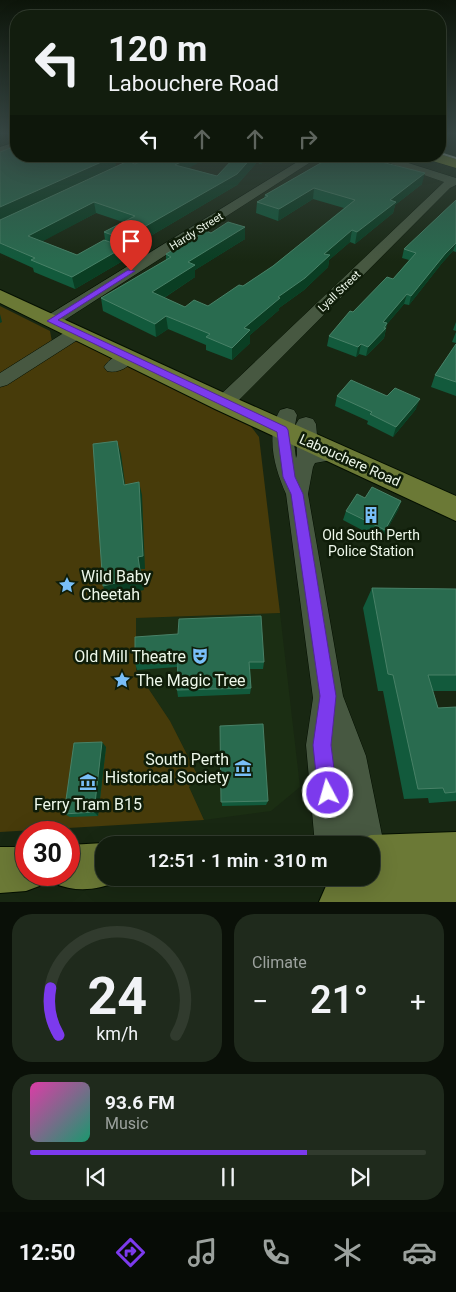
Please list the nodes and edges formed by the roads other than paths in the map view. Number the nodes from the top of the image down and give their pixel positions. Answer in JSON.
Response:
{"nodes":[{"id":1,"x":285,"y":176,"type":"edge"},
{"id":2,"x":439,"y":176,"type":"edge"},
{"id":3,"x":455,"y":181,"type":"edge"},
{"id":4,"x":0,"y":283,"type":"edge"},
{"id":5,"x":0,"y":296,"type":"edge"},
{"id":6,"x":64,"y":322,"type":"junction"},
{"id":7,"x":0,"y":381,"type":"edge"},
{"id":8,"x":230,"y":397,"type":"junction"},
{"id":9,"x":298,"y":433,"type":"junction"},
{"id":10,"x":456,"y":491,"type":"edge"},
{"id":11,"x":297,"y":494,"type":"junction"},
{"id":12,"x":456,"y":509,"type":"edge"},
{"id":13,"x":328,"y":696,"type":"junction"},
{"id":14,"x":332,"y":836,"type":"edge"},
{"id":15,"x":364,"y":836,"type":"edge"},
{"id":16,"x":456,"y":854,"type":"edge"},
{"id":17,"x":380,"y":857,"type":"edge"},
{"id":18,"x":80,"y":866,"type":"edge"},
{"id":19,"x":95,"y":866,"type":"edge"},
{"id":20,"x":15,"y":869,"type":"edge"},
{"id":21,"x":0,"y":870,"type":"edge"},
{"id":22,"x":347,"y":886,"type":"edge"},
{"id":23,"x":361,"y":896,"type":"edge"},
{"id":24,"x":456,"y":896,"type":"edge"}],
"edges":[{"from":1,"to":6,"type":"street","name":"Hardy Street"},
{"from":2,"to":3,"type":"street"},
{"from":3,"to":8,"type":"street","name":"Lyall Street"},
{"from":4,"to":6,"type":"main road","name":"Labouchere Road"},
{"from":5,"to":6,"type":"main road","name":"Labouchere Road"},
{"from":6,"to":7,"type":"street","name":"Hardy Street"},
{"from":6,"to":8,"type":"main road","name":"Labouchere Road"},
{"from":6,"to":8,"type":"main road","name":"Labouchere Road"},
{"from":8,"to":9,"type":"main road","name":"Labouchere Road"},
{"from":9,"to":10,"type":"main road","name":"Labouchere Road"},
{"from":9,"to":11,"type":"street"},
{"from":9,"to":11,"type":"street"},
{"from":9,"to":12,"type":"main road","name":"Labouchere Road"},
{"from":11,"to":13,"type":"street"},
{"from":13,"to":14,"type":"street"},
{"from":13,"to":15,"type":"street"},
{"from":16,"to":17,"type":"main road"},
{"from":18,"to":19,"type":"main road"},
{"from":20,"to":21,"type":"main road"},
{"from":22,"to":23,"type":"street"},
{"from":23,"to":24,"type":"main road"}]}
